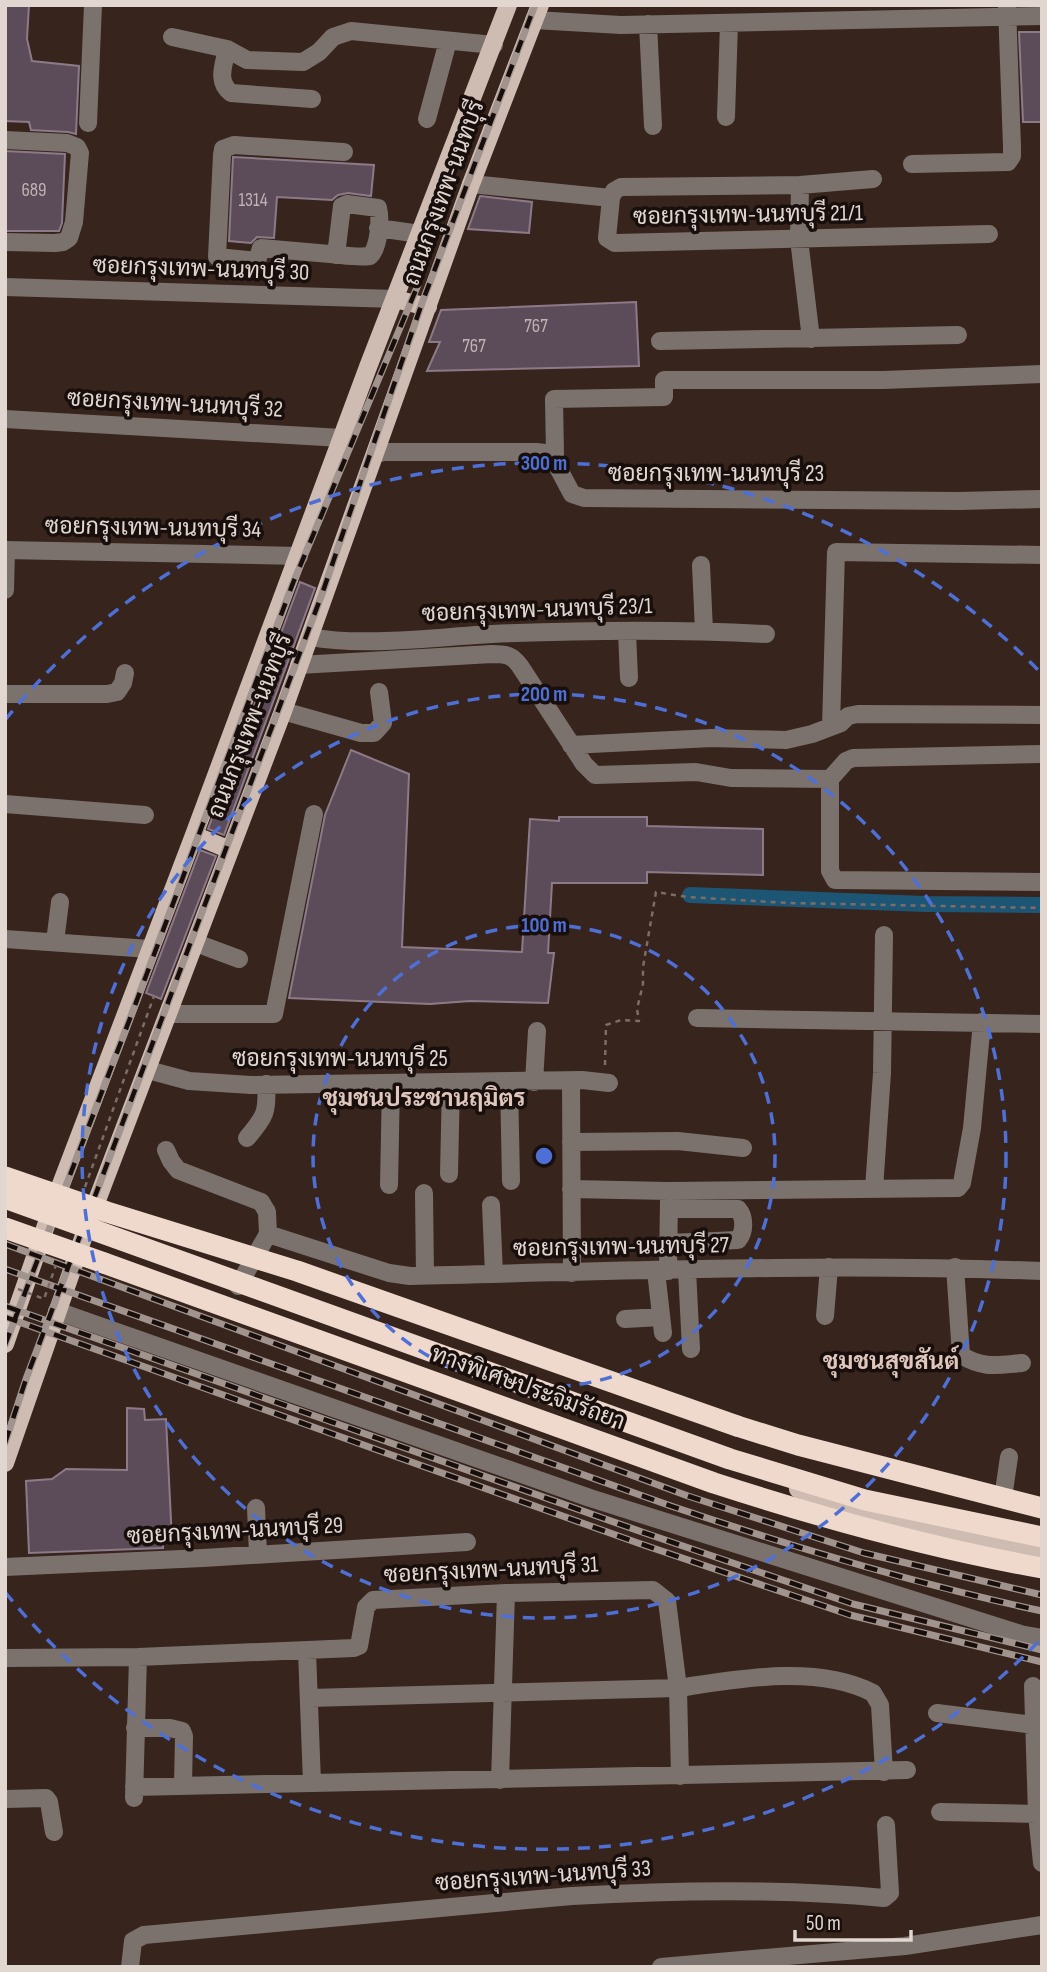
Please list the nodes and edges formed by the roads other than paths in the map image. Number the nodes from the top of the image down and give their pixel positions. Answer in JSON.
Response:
{"nodes":[{"id":1,"x":93,"y":5,"type":"edge"},
{"id":2,"x":508,"y":5,"type":"edge"},
{"id":3,"x":1008,"y":11,"type":"edge"},
{"id":4,"x":537,"y":13,"type":"edge"},
{"id":5,"x":1042,"y":16,"type":"edge"},
{"id":6,"x":729,"y":23,"type":"junction"},
{"id":7,"x":648,"y":24,"type":"junction"},
{"id":8,"x":172,"y":37,"type":"dead end"},
{"id":9,"x":448,"y":41,"type":"junction"},
{"id":10,"x":494,"y":45,"type":"junction"},
{"id":11,"x":227,"y":49,"type":"junction"},
{"id":12,"x":312,"y":99,"type":"dead end"},
{"id":13,"x":726,"y":117,"type":"dead end"},
{"id":14,"x":427,"y":120,"type":"dead end"},
{"id":15,"x":88,"y":122,"type":"dead end"},
{"id":16,"x":653,"y":126,"type":"dead end"},
{"id":17,"x":5,"y":140,"type":"edge"},
{"id":18,"x":344,"y":152,"type":"dead end"},
{"id":19,"x":912,"y":164,"type":"dead end"},
{"id":20,"x":873,"y":179,"type":"dead end"},
{"id":21,"x":471,"y":184,"type":"junction"},
{"id":22,"x":800,"y":185,"type":"junction"},
{"id":23,"x":611,"y":198,"type":"junction"},
{"id":24,"x":378,"y":228,"type":"junction"},
{"id":25,"x":420,"y":234,"type":"junction"},
{"id":26,"x":989,"y":234,"type":"dead end"},
{"id":27,"x":799,"y":239,"type":"junction"},
{"id":28,"x":5,"y":242,"type":"edge"},
{"id":29,"x":336,"y":255,"type":"junction"},
{"id":30,"x":5,"y":287,"type":"edge"},
{"id":31,"x":396,"y":299,"type":"junction"},
{"id":32,"x":428,"y":307,"type":"junction"},
{"id":33,"x":958,"y":335,"type":"dead end"},
{"id":34,"x":811,"y":339,"type":"junction"},
{"id":35,"x":660,"y":341,"type":"dead end"},
{"id":36,"x":1042,"y":374,"type":"edge"},
{"id":37,"x":5,"y":419,"type":"edge"},
{"id":38,"x":342,"y":438,"type":"junction"},
{"id":39,"x":376,"y":454,"type":"junction"},
{"id":40,"x":555,"y":454,"type":"junction"},
{"id":41,"x":1042,"y":499,"type":"edge"},
{"id":42,"x":6,"y":550,"type":"edge"},
{"id":43,"x":1042,"y":555,"type":"edge"},
{"id":44,"x":299,"y":556,"type":"junction"},
{"id":45,"x":701,"y":565,"type":"dead end"},
{"id":46,"x":5,"y":590,"type":"edge"},
{"id":47,"x":704,"y":631,"type":"junction"},
{"id":48,"x":627,"y":632,"type":"junction"},
{"id":49,"x":766,"y":634,"type":"dead end"},
{"id":50,"x":310,"y":637,"type":"junction"},
{"id":51,"x":299,"y":664,"type":"junction"},
{"id":52,"x":125,"y":673,"type":"dead end"},
{"id":53,"x":629,"y":678,"type":"dead end"},
{"id":54,"x":379,"y":692,"type":"dead end"},
{"id":55,"x":5,"y":694,"type":"edge"},
{"id":56,"x":283,"y":710,"type":"junction"},
{"id":57,"x":1042,"y":715,"type":"edge"},
{"id":58,"x":831,"y":726,"type":"junction"},
{"id":59,"x":571,"y":745,"type":"junction"},
{"id":60,"x":1042,"y":754,"type":"edge"},
{"id":61,"x":830,"y":779,"type":"junction"},
{"id":62,"x":5,"y":804,"type":"edge"},
{"id":63,"x":314,"y":814,"type":"dead end"},
{"id":64,"x":145,"y":816,"type":"dead end"},
{"id":65,"x":194,"y":835,"type":"junction"},
{"id":66,"x":230,"y":850,"type":"junction"},
{"id":67,"x":1042,"y":882,"type":"edge"},
{"id":68,"x":60,"y":902,"type":"dead end"},
{"id":69,"x":884,"y":935,"type":"dead end"},
{"id":70,"x":5,"y":939,"type":"edge"},
{"id":71,"x":55,"y":942,"type":"junction"},
{"id":72,"x":196,"y":943,"type":"junction"},
{"id":73,"x":150,"y":950,"type":"junction"},
{"id":74,"x":239,"y":959,"type":"dead end"},
{"id":75,"x":169,"y":1014,"type":"junction"},
{"id":76,"x":697,"y":1017,"type":"dead end"},
{"id":77,"x":883,"y":1020,"type":"junction"},
{"id":78,"x":982,"y":1022,"type":"junction"},
{"id":79,"x":1042,"y":1024,"type":"edge"},
{"id":80,"x":537,"y":1031,"type":"dead end"},
{"id":81,"x":148,"y":1070,"type":"junction"},
{"id":82,"x":607,"y":1078,"type":"road end"},
{"id":83,"x":570,"y":1081,"type":"junction"},
{"id":84,"x":509,"y":1082,"type":"junction"},
{"id":85,"x":534,"y":1082,"type":"junction"},
{"id":86,"x":451,"y":1083,"type":"junction"},
{"id":87,"x":266,"y":1084,"type":"junction"},
{"id":88,"x":391,"y":1084,"type":"junction"},
{"id":89,"x":247,"y":1138,"type":"dead end"},
{"id":90,"x":571,"y":1142,"type":"junction"},
{"id":91,"x":743,"y":1148,"type":"dead end"},
{"id":92,"x":166,"y":1150,"type":"dead end"},
{"id":93,"x":449,"y":1174,"type":"dead end"},
{"id":94,"x":5,"y":1177,"type":"edge"},
{"id":95,"x":510,"y":1181,"type":"dead end"},
{"id":96,"x":389,"y":1185,"type":"dead end"},
{"id":97,"x":5,"y":1189,"type":"edge"},
{"id":98,"x":571,"y":1189,"type":"junction"},
{"id":99,"x":874,"y":1189,"type":"junction"},
{"id":100,"x":424,"y":1193,"type":"dead end"},
{"id":101,"x":5,"y":1198,"type":"edge"},
{"id":102,"x":669,"y":1200,"type":"junction"},
{"id":103,"x":491,"y":1205,"type":"dead end"},
{"id":104,"x":52,"y":1208,"type":"junction"},
{"id":105,"x":88,"y":1224,"type":"junction"},
{"id":106,"x":5,"y":1228,"type":"edge"},
{"id":107,"x":268,"y":1234,"type":"junction"},
{"id":108,"x":669,"y":1243,"type":"junction"},
{"id":109,"x":829,"y":1267,"type":"junction"},
{"id":110,"x":955,"y":1267,"type":"junction"},
{"id":111,"x":687,"y":1270,"type":"junction"},
{"id":112,"x":1042,"y":1270,"type":"edge"},
{"id":113,"x":662,"y":1271,"type":"junction"},
{"id":114,"x":572,"y":1273,"type":"junction"},
{"id":115,"x":494,"y":1274,"type":"junction"},
{"id":116,"x":425,"y":1275,"type":"junction"},
{"id":117,"x":238,"y":1286,"type":"junction"},
{"id":118,"x":57,"y":1311,"type":"junction"},
{"id":119,"x":825,"y":1316,"type":"dead end"},
{"id":120,"x":625,"y":1319,"type":"dead end"},
{"id":121,"x":5,"y":1344,"type":"edge"},
{"id":122,"x":691,"y":1349,"type":"dead end"},
{"id":123,"x":1022,"y":1363,"type":"dead end"},
{"id":124,"x":1009,"y":1457,"type":"dead end"},
{"id":125,"x":5,"y":1463,"type":"edge"},
{"id":126,"x":1003,"y":1498,"type":"junction"},
{"id":127,"x":1041,"y":1506,"type":"edge"},
{"id":128,"x":256,"y":1508,"type":"dead end"},
{"id":129,"x":859,"y":1512,"type":"junction"},
{"id":130,"x":1042,"y":1534,"type":"edge"},
{"id":131,"x":467,"y":1542,"type":"dead end"},
{"id":132,"x":258,"y":1555,"type":"junction"},
{"id":133,"x":1042,"y":1556,"type":"edge"},
{"id":134,"x":5,"y":1567,"type":"edge"},
{"id":135,"x":1042,"y":1568,"type":"edge"},
{"id":136,"x":506,"y":1593,"type":"junction"},
{"id":137,"x":1042,"y":1638,"type":"edge"},
{"id":138,"x":307,"y":1651,"type":"junction"},
{"id":139,"x":138,"y":1657,"type":"junction"},
{"id":140,"x":5,"y":1658,"type":"edge"},
{"id":141,"x":1032,"y":1686,"type":"dead end"},
{"id":142,"x":678,"y":1688,"type":"junction"},
{"id":143,"x":503,"y":1691,"type":"junction"},
{"id":144,"x":310,"y":1698,"type":"junction"},
{"id":145,"x":937,"y":1713,"type":"dead end"},
{"id":146,"x":1034,"y":1725,"type":"junction"},
{"id":147,"x":135,"y":1728,"type":"junction"},
{"id":148,"x":907,"y":1770,"type":"dead end"},
{"id":149,"x":884,"y":1772,"type":"junction"},
{"id":150,"x":680,"y":1776,"type":"junction"},
{"id":151,"x":500,"y":1780,"type":"junction"},
{"id":152,"x":312,"y":1783,"type":"junction"},
{"id":153,"x":183,"y":1785,"type":"junction"},
{"id":154,"x":5,"y":1799,"type":"edge"},
{"id":155,"x":940,"y":1812,"type":"dead end"},
{"id":156,"x":1037,"y":1814,"type":"junction"},
{"id":157,"x":886,"y":1825,"type":"dead end"},
{"id":158,"x":54,"y":1832,"type":"dead end"},
{"id":159,"x":1042,"y":1863,"type":"edge"},
{"id":160,"x":1042,"y":1925,"type":"edge"},
{"id":161,"x":130,"y":1967,"type":"edge"},
{"id":162,"x":661,"y":1967,"type":"edge"}],
"edges":[{"from":1,"to":15,"type":"street"},
{"from":2,"to":10,"type":"main road","name":"ถนนกรุงเทพ-นนทบุรี"},
{"from":3,"to":5,"type":"street"},
{"from":3,"to":6,"type":"street"},
{"from":3,"to":19,"type":"street"},
{"from":4,"to":7,"type":"street"},
{"from":4,"to":21,"type":"main road","name":"ถนนกรุงเทพ-นนทบุรี"},
{"from":6,"to":7,"type":"street"},
{"from":6,"to":13,"type":"street"},
{"from":7,"to":16,"type":"street"},
{"from":8,"to":11,"type":"street"},
{"from":9,"to":10,"type":"street"},
{"from":9,"to":11,"type":"street"},
{"from":9,"to":14,"type":"street"},
{"from":10,"to":25,"type":"main road","name":"ถนนกรุงเทพ-นนทบุรี"},
{"from":11,"to":12,"type":"street"},
{"from":17,"to":28,"type":"street"},
{"from":18,"to":29,"type":"street"},
{"from":20,"to":22,"type":"street"},
{"from":21,"to":23,"type":"street","name":"ซอยกรุงเทพ-นนทบุรี 21/1"},
{"from":21,"to":32,"type":"main road","name":"ถนนกรุงเทพ-นนทบุรี"},
{"from":22,"to":23,"type":"street"},
{"from":22,"to":27,"type":"street"},
{"from":23,"to":27,"type":"street","name":"ซอยกรุงเทพ-นนทบุรี 21/1"},
{"from":24,"to":25,"type":"street"},
{"from":24,"to":29,"type":"street"},
{"from":24,"to":29,"type":"street"},
{"from":25,"to":31,"type":"main road","name":"ถนนกรุงเทพ-นนทบุรี"},
{"from":26,"to":27,"type":"street","name":"ซอยกรุงเทพ-นนทบุรี 21/1"},
{"from":27,"to":34,"type":"street"},
{"from":30,"to":31,"type":"street","name":"ซอยกรุงเทพ-นนทบุรี 30"},
{"from":31,"to":32,"type":"main road"},
{"from":31,"to":38,"type":"main road","name":"ถนนกรุงเทพ-นนทบุรี"},
{"from":32,"to":39,"type":"main road","name":"ถนนกรุงเทพ-นนทบุรี"},
{"from":33,"to":34,"type":"street"},
{"from":34,"to":35,"type":"street"},
{"from":36,"to":40,"type":"street"},
{"from":37,"to":38,"type":"street","name":"ซอยกรุงเทพ-นนทบุรี 32"},
{"from":38,"to":44,"type":"main road","name":"ถนนกรุงเทพ-นนทบุรี"},
{"from":39,"to":40,"type":"street"},
{"from":39,"to":50,"type":"main road","name":"ถนนกรุงเทพ-นนทบุรี"},
{"from":40,"to":41,"type":"street","name":"ซอยกรุงเทพ-นนทบุรี 23"},
{"from":42,"to":44,"type":"street","name":"ซอยกรุงเทพ-นนทบุรี 34"},
{"from":42,"to":46,"type":"street"},
{"from":43,"to":58,"type":"street"},
{"from":44,"to":65,"type":"main road","name":"ถนนกรุงเทพ-นนทบุรี"},
{"from":45,"to":47,"type":"street"},
{"from":47,"to":48,"type":"street","name":"ซอยกรุงเทพ-นนทบุรี 23/1"},
{"from":47,"to":49,"type":"street","name":"ซอยกรุงเทพ-นนทบุรี 23/1"},
{"from":48,"to":50,"type":"street","name":"ซอยกรุงเทพ-นนทบุรี 23/1"},
{"from":48,"to":53,"type":"street"},
{"from":50,"to":51,"type":"main road","name":"ถนนกรุงเทพ-นนทบุรี"},
{"from":51,"to":56,"type":"main road","name":"ถนนกรุงเทพ-นนทบุรี"},
{"from":51,"to":59,"type":"street"},
{"from":52,"to":55,"type":"street"},
{"from":54,"to":56,"type":"street"},
{"from":56,"to":66,"type":"main road","name":"ถนนกรุงเทพ-นนทบุรี"},
{"from":57,"to":58,"type":"street"},
{"from":58,"to":59,"type":"street"},
{"from":59,"to":61,"type":"street"},
{"from":60,"to":61,"type":"street"},
{"from":61,"to":67,"type":"street"},
{"from":62,"to":64,"type":"street"},
{"from":63,"to":75,"type":"street"},
{"from":65,"to":66,"type":"main road"},
{"from":65,"to":73,"type":"main road","name":"ถนนกรุงเทพ-นนทบุรี"},
{"from":66,"to":72,"type":"main road","name":"ถนนกรุงเทพ-นนทบุรี"},
{"from":68,"to":71,"type":"street"},
{"from":69,"to":77,"type":"street"},
{"from":70,"to":71,"type":"street"},
{"from":71,"to":73,"type":"street"},
{"from":72,"to":74,"type":"street"},
{"from":72,"to":75,"type":"main road","name":"ถนนกรุงเทพ-นนทบุรี"},
{"from":73,"to":104,"type":"main road","name":"ถนนกรุงเทพ-นนทบุรี"},
{"from":75,"to":81,"type":"main road","name":"ถนนกรุงเทพ-นนทบุรี"},
{"from":76,"to":77,"type":"street"},
{"from":77,"to":78,"type":"street"},
{"from":77,"to":99,"type":"street"},
{"from":78,"to":79,"type":"street"},
{"from":78,"to":99,"type":"street"},
{"from":80,"to":85,"type":"street"},
{"from":81,"to":87,"type":"street","name":"ซอยกรุงเทพ-นนทบุรี 25"},
{"from":81,"to":105,"type":"main road","name":"ถนนกรุงเทพ-นนทบุรี"},
{"from":82,"to":83,"type":"street","name":"ซอยกรุงเทพ-นนทบุรี 25"},
{"from":83,"to":85,"type":"street","name":"ซอยกรุงเทพ-นนทบุรี 25"},
{"from":83,"to":90,"type":"street"},
{"from":84,"to":85,"type":"street","name":"ซอยกรุงเทพ-นนทบุรี 25"},
{"from":84,"to":86,"type":"street","name":"ซอยกรุงเทพ-นนทบุรี 25"},
{"from":84,"to":95,"type":"street"},
{"from":86,"to":88,"type":"street","name":"ซอยกรุงเทพ-นนทบุรี 25"},
{"from":86,"to":93,"type":"street"},
{"from":87,"to":88,"type":"street","name":"ซอยกรุงเทพ-นนทบุรี 25"},
{"from":87,"to":89,"type":"street"},
{"from":88,"to":96,"type":"street"},
{"from":90,"to":91,"type":"street"},
{"from":90,"to":98,"type":"street"},
{"from":92,"to":107,"type":"street"},
{"from":94,"to":126,"type":"highway","bridge":true},
{"from":97,"to":104,"type":"street"},
{"from":98,"to":102,"type":"street"},
{"from":98,"to":114,"type":"street"},
{"from":99,"to":102,"type":"street"},
{"from":100,"to":116,"type":"street"},
{"from":101,"to":130,"type":"highway","name":"ทางพิเศษประจิมรัถยา","bridge":true},
{"from":102,"to":108,"type":"street"},
{"from":102,"to":108,"type":"street"},
{"from":103,"to":115,"type":"street"},
{"from":104,"to":105,"type":"main road"},
{"from":104,"to":121,"type":"main road","name":"ถนนกรุงเทพ-นนทบุรี"},
{"from":105,"to":117,"type":"main road"},
{"from":105,"to":118,"type":"main road","name":"ถนนกรุงเทพ-นนทบุรี"},
{"from":106,"to":135,"type":"highway","name":"ทางพิเศษประจิมรัถยา","bridge":true},
{"from":107,"to":116,"type":"street","name":"ซอยกรุงเทพ-นนทบุรี 27"},
{"from":107,"to":117,"type":"street"},
{"from":108,"to":113,"type":"street"},
{"from":109,"to":110,"type":"street","name":"ซอยกรุงเทพ-นนทบุรี 27"},
{"from":109,"to":111,"type":"street","name":"ซอยกรุงเทพ-นนทบุรี 27"},
{"from":109,"to":119,"type":"street"},
{"from":110,"to":112,"type":"street","name":"ซอยกรุงเทพ-นนทบุรี 27"},
{"from":110,"to":123,"type":"street"},
{"from":111,"to":113,"type":"street","name":"ซอยกรุงเทพ-นนทบุรี 27"},
{"from":111,"to":122,"type":"street"},
{"from":113,"to":114,"type":"street","name":"ซอยกรุงเทพ-นนทบุรี 27"},
{"from":113,"to":120,"type":"street"},
{"from":114,"to":115,"type":"street","name":"ซอยกรุงเทพ-นนทบุรี 27"},
{"from":115,"to":116,"type":"street","name":"ซอยกรุงเทพ-นนทบุรี 27"},
{"from":117,"to":129,"type":"main road"},
{"from":118,"to":125,"type":"main road","name":"ถนนกรุงเทพ-นนทบุรี"},
{"from":118,"to":137,"type":"street"},
{"from":124,"to":126,"type":"street"},
{"from":126,"to":127,"type":"highway"},
{"from":128,"to":132,"type":"street"},
{"from":129,"to":130,"type":"main road"},
{"from":129,"to":133,"type":"main road"},
{"from":131,"to":132,"type":"street","name":"ซอยกรุงเทพ-นนทบุรี 29"},
{"from":132,"to":134,"type":"street","name":"ซอยกรุงเทพ-นนทบุรี 29"},
{"from":136,"to":138,"type":"street","name":"ซอยกรุงเทพ-นนทบุรี 31"},
{"from":136,"to":142,"type":"street","name":"ซอยกรุงเทพ-นนทบุรี 31"},
{"from":136,"to":143,"type":"street"},
{"from":138,"to":139,"type":"street","name":"ซอยกรุงเทพ-นนทบุรี 31"},
{"from":138,"to":144,"type":"street"},
{"from":139,"to":140,"type":"street","name":"ซอยกรุงเทพ-นนทบุรี 31"},
{"from":139,"to":147,"type":"street"},
{"from":141,"to":146,"type":"street"},
{"from":142,"to":143,"type":"street"},
{"from":142,"to":149,"type":"street"},
{"from":142,"to":150,"type":"street","name":"ซอยกรุงเทพ-นนทบุรี 31"},
{"from":143,"to":144,"type":"street"},
{"from":143,"to":151,"type":"street"},
{"from":144,"to":152,"type":"street"},
{"from":145,"to":146,"type":"street"},
{"from":146,"to":156,"type":"street"},
{"from":147,"to":153,"type":"street"},
{"from":147,"to":153,"type":"street"},
{"from":148,"to":149,"type":"street"},
{"from":149,"to":150,"type":"street"},
{"from":150,"to":151,"type":"street"},
{"from":151,"to":152,"type":"street"},
{"from":152,"to":153,"type":"street"},
{"from":154,"to":158,"type":"street"},
{"from":155,"to":156,"type":"street"},
{"from":156,"to":159,"type":"street"},
{"from":157,"to":161,"type":"street","name":"ซอยกรุงเทพ-นนทบุรี 33"},
{"from":160,"to":162,"type":"street"}]}
